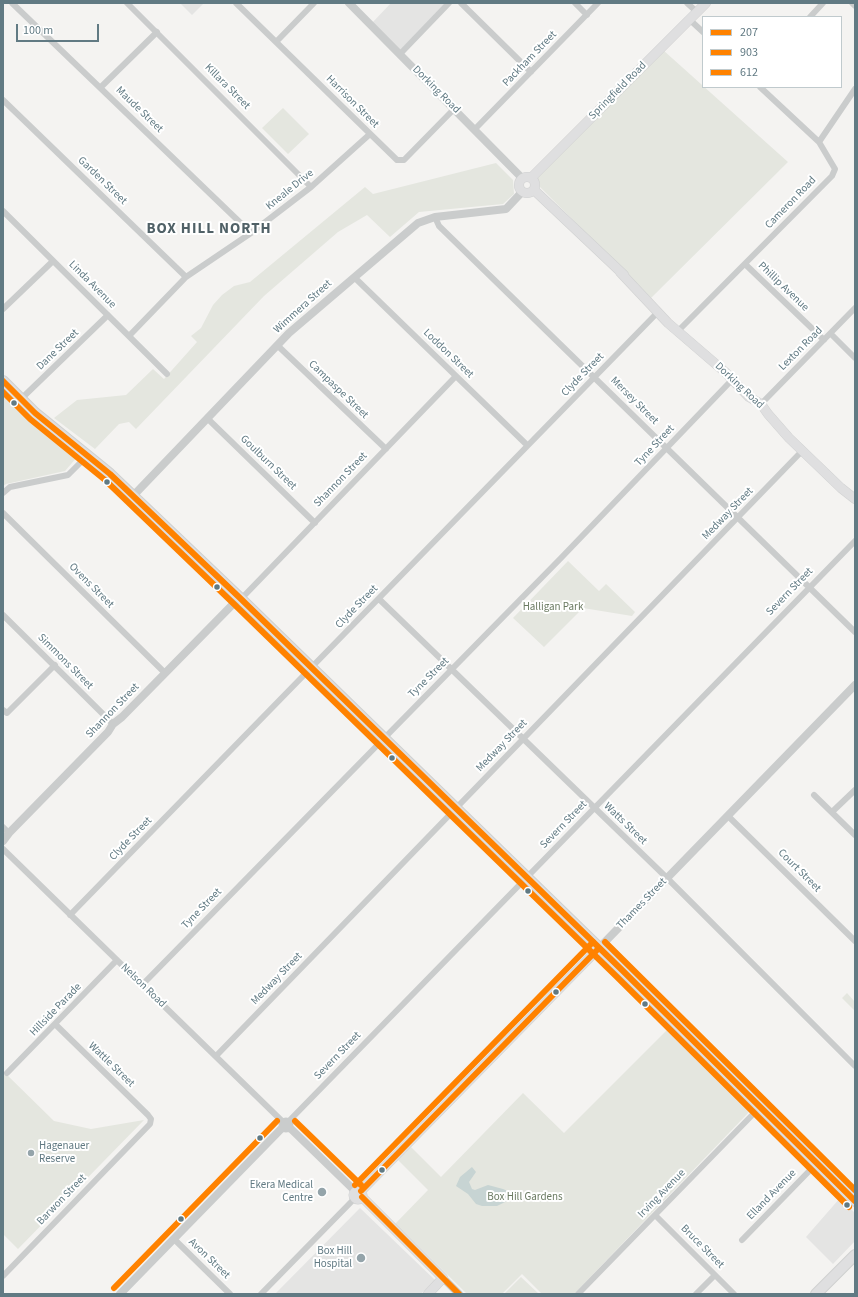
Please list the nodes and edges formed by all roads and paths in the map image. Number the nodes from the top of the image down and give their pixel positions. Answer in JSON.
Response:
{"nodes":[{"id":1,"x":12,"y":3,"type":"edge"},
{"id":2,"x":127,"y":3,"type":"edge"},
{"id":3,"x":236,"y":3,"type":"edge"},
{"id":4,"x":314,"y":3,"type":"edge"},
{"id":5,"x":349,"y":3,"type":"edge"},
{"id":6,"x":449,"y":3,"type":"edge"},
{"id":7,"x":461,"y":3,"type":"edge"},
{"id":8,"x":575,"y":3,"type":"edge"},
{"id":9,"x":598,"y":3,"type":"edge"},
{"id":10,"x":687,"y":3,"type":"edge"},
{"id":11,"x":706,"y":3,"type":"edge"},
{"id":12,"x":823,"y":3,"type":"edge"},
{"id":13,"x":852,"y":3,"type":"edge"},
{"id":14,"x":855,"y":6,"type":"edge"},
{"id":15,"x":696,"y":12,"type":"junction"},
{"id":16,"x":587,"y":14,"type":"junction"},
{"id":17,"x":811,"y":16,"type":"edge"},
{"id":18,"x":690,"y":20,"type":"junction"},
{"id":19,"x":702,"y":31,"type":"edge"},
{"id":20,"x":157,"y":32,"type":"junction"},
{"id":21,"x":276,"y":42,"type":"junction"},
{"id":22,"x":400,"y":54,"type":"junction"},
{"id":23,"x":531,"y":72,"type":"junction"},
{"id":24,"x":101,"y":87,"type":"junction"},
{"id":25,"x":761,"y":88,"type":"edge"},
{"id":26,"x":855,"y":89,"type":"edge"},
{"id":27,"x":3,"y":100,"type":"edge"},
{"id":28,"x":454,"y":108,"type":"junction"},
{"id":29,"x":475,"y":129,"type":"junction"},
{"id":30,"x":370,"y":134,"type":"junction"},
{"id":31,"x":819,"y":142,"type":"junction"},
{"id":32,"x":527,"y":178,"type":"junction"},
{"id":33,"x":311,"y":187,"type":"junction"},
{"id":34,"x":534,"y":190,"type":"junction"},
{"id":35,"x":522,"y":192,"type":"junction"},
{"id":36,"x":3,"y":211,"type":"edge"},
{"id":37,"x":435,"y":217,"type":"junction"},
{"id":38,"x":251,"y":233,"type":"junction"},
{"id":39,"x":53,"y":261,"type":"junction"},
{"id":40,"x":745,"y":264,"type":"junction"},
{"id":41,"x":186,"y":277,"type":"junction"},
{"id":42,"x":354,"y":277,"type":"junction"},
{"id":43,"x":640,"y":292,"type":"junction"},
{"id":44,"x":855,"y":308,"type":"edge"},
{"id":45,"x":3,"y":309,"type":"edge"},
{"id":46,"x":657,"y":313,"type":"junction"},
{"id":47,"x":108,"y":315,"type":"junction"},
{"id":48,"x":679,"y":330,"type":"junction"},
{"id":49,"x":831,"y":334,"type":"junction"},
{"id":50,"x":129,"y":336,"type":"junction"},
{"id":51,"x":824,"y":340,"type":"junction"},
{"id":52,"x":277,"y":345,"type":"junction"},
{"id":53,"x":703,"y":354,"type":"junction"},
{"id":54,"x":855,"y":358,"type":"edge"},
{"id":55,"x":167,"y":374,"type":"dead end"},
{"id":56,"x":456,"y":376,"type":"junction"},
{"id":57,"x":595,"y":376,"type":"junction"},
{"id":58,"x":3,"y":381,"type":"edge"},
{"id":59,"x":729,"y":383,"type":"junction"},
{"id":60,"x":21,"y":399,"type":"junction"},
{"id":61,"x":761,"y":404,"type":"junction"},
{"id":62,"x":207,"y":418,"type":"junction"},
{"id":63,"x":789,"y":438,"type":"junction"},
{"id":64,"x":527,"y":445,"type":"junction"},
{"id":65,"x":667,"y":448,"type":"junction"},
{"id":66,"x":386,"y":449,"type":"junction"},
{"id":67,"x":802,"y":451,"type":"junction"},
{"id":68,"x":87,"y":456,"type":"junction"},
{"id":69,"x":841,"y":488,"type":"junction"},
{"id":70,"x":3,"y":493,"type":"edge"},
{"id":71,"x":132,"y":497,"type":"junction"},
{"id":72,"x":855,"y":499,"type":"edge"},
{"id":73,"x":855,"y":505,"type":"edge"},
{"id":74,"x":3,"y":513,"type":"edge"},
{"id":75,"x":738,"y":518,"type":"junction"},
{"id":76,"x":315,"y":523,"type":"junction"},
{"id":77,"x":855,"y":541,"type":"edge"},
{"id":78,"x":809,"y":588,"type":"junction"},
{"id":79,"x":240,"y":598,"type":"junction"},
{"id":80,"x":379,"y":599,"type":"junction"},
{"id":81,"x":3,"y":615,"type":"edge"},
{"id":82,"x":855,"y":632,"type":"edge"},
{"id":83,"x":55,"y":665,"type":"junction"},
{"id":84,"x":312,"y":668,"type":"junction"},
{"id":85,"x":451,"y":669,"type":"junction"},
{"id":86,"x":165,"y":673,"type":"junction"},
{"id":87,"x":855,"y":685,"type":"edge"},
{"id":88,"x":3,"y":710,"type":"edge"},
{"id":89,"x":113,"y":724,"type":"junction"},
{"id":90,"x":384,"y":737,"type":"junction"},
{"id":91,"x":523,"y":739,"type":"junction"},
{"id":92,"x":855,"y":790,"type":"edge"},
{"id":93,"x":814,"y":795,"type":"dead end"},
{"id":94,"x":456,"y":808,"type":"junction"},
{"id":95,"x":595,"y":809,"type":"junction"},
{"id":96,"x":832,"y":812,"type":"junction"},
{"id":97,"x":728,"y":816,"type":"junction"},
{"id":98,"x":6,"y":830,"type":"edge"},
{"id":99,"x":855,"y":835,"type":"edge"},
{"id":100,"x":3,"y":841,"type":"edge"},
{"id":101,"x":3,"y":849,"type":"edge"},
{"id":102,"x":527,"y":878,"type":"junction"},
{"id":103,"x":667,"y":878,"type":"junction"},
{"id":104,"x":70,"y":915,"type":"junction"},
{"id":105,"x":855,"y":941,"type":"edge"},
{"id":106,"x":599,"y":948,"type":"junction"},
{"id":107,"x":118,"y":960,"type":"junction"},
{"id":108,"x":142,"y":985,"type":"junction"},
{"id":109,"x":56,"y":1025,"type":"junction"},
{"id":110,"x":216,"y":1056,"type":"junction"},
{"id":111,"x":855,"y":1066,"type":"edge"},
{"id":112,"x":8,"y":1073,"type":"dead end"},
{"id":113,"x":760,"y":1107,"type":"junction"},
{"id":114,"x":151,"y":1120,"type":"joint"},
{"id":115,"x":286,"y":1125,"type":"junction"},
{"id":116,"x":817,"y":1163,"type":"junction"},
{"id":117,"x":358,"y":1194,"type":"junction"},
{"id":118,"x":855,"y":1201,"type":"edge"},
{"id":119,"x":655,"y":1215,"type":"junction"},
{"id":120,"x":174,"y":1239,"type":"junction"},
{"id":121,"x":742,"y":1240,"type":"dead end"},
{"id":122,"x":855,"y":1255,"type":"edge"},
{"id":123,"x":715,"y":1274,"type":"junction"},
{"id":124,"x":3,"y":1276,"type":"edge"},
{"id":125,"x":443,"y":1278,"type":"junction"},
{"id":126,"x":120,"y":1294,"type":"edge"},
{"id":127,"x":230,"y":1294,"type":"edge"},
{"id":128,"x":261,"y":1294,"type":"edge"},
{"id":129,"x":428,"y":1294,"type":"edge"},
{"id":130,"x":459,"y":1294,"type":"edge"},
{"id":131,"x":578,"y":1294,"type":"edge"},
{"id":132,"x":696,"y":1294,"type":"edge"},
{"id":133,"x":734,"y":1294,"type":"edge"},
{"id":134,"x":816,"y":1294,"type":"edge"}],
"edges":[{"from":1,"to":24,"type":"street","name":"Maude Street"},
{"from":2,"to":20,"type":"street","name":"Killara Street"},
{"from":3,"to":21,"type":"street","name":"Harrison Street"},
{"from":4,"to":21,"type":"street"},
{"from":5,"to":22,"type":"street","name":"Dorking Road"},
{"from":6,"to":22,"type":"street"},
{"from":7,"to":23,"type":"street"},
{"from":8,"to":16,"type":"street"},
{"from":9,"to":16,"type":"street","name":"Packham Street"},
{"from":10,"to":15,"type":"street"},
{"from":11,"to":15,"type":"main road","name":"Springfield Road"},
{"from":12,"to":17,"type":"street"},
{"from":13,"to":14,"type":"street"},
{"from":15,"to":18,"type":"main road","name":"Springfield Road"},
{"from":16,"to":23,"type":"street","name":"Packham Street"},
{"from":18,"to":19,"type":"street"},
{"from":18,"to":32,"type":"main road","name":"Springfield Road"},
{"from":20,"to":24,"type":"street"},
{"from":20,"to":33,"type":"street","name":"Killara Street"},
{"from":21,"to":30,"type":"street","name":"Harrison Street"},
{"from":22,"to":28,"type":"street","name":"Dorking Road"},
{"from":23,"to":29,"type":"street","name":"Packham Street"},
{"from":24,"to":38,"type":"street","name":"Maude Street"},
{"from":25,"to":31,"type":"street","name":"Cameron Road"},
{"from":26,"to":31,"type":"street"},
{"from":27,"to":41,"type":"street","name":"Garden Street"},
{"from":28,"to":29,"type":"street","name":"Dorking Road"},
{"from":28,"to":30,"type":"street","name":"Harrison Street"},
{"from":29,"to":32,"type":"street","name":"Dorking Road"},
{"from":30,"to":33,"type":"street","name":"Kneale Drive"},
{"from":31,"to":40,"type":"street","name":"Cameron Road"},
{"from":32,"to":34,"type":"main road"},
{"from":32,"to":35,"type":"main road"},
{"from":33,"to":38,"type":"street","name":"Kneale Drive"},
{"from":34,"to":35,"type":"main road"},
{"from":34,"to":43,"type":"main road","name":"Dorking Road"},
{"from":35,"to":37,"type":"street","name":"Wimmera Street"},
{"from":36,"to":39,"type":"street","name":"Linda Avenue"},
{"from":37,"to":42,"type":"street","name":"Wimmera Street"},
{"from":37,"to":57,"type":"street","name":"Mersey Street"},
{"from":38,"to":41,"type":"street","name":"Kneale Drive"},
{"from":39,"to":45,"type":"street"},
{"from":39,"to":47,"type":"street","name":"Linda Avenue"},
{"from":40,"to":48,"type":"street","name":"Cameron Road"},
{"from":40,"to":51,"type":"street","name":"Phillip Avenue"},
{"from":41,"to":50,"type":"street","name":"Kneale Drive"},
{"from":42,"to":52,"type":"street","name":"Wimmera Street"},
{"from":42,"to":56,"type":"street","name":"Loddon Street"},
{"from":43,"to":46,"type":"main road","name":"Dorking Road"},
{"from":43,"to":48,"type":"main road","name":"Dorking Road"},
{"from":44,"to":49,"type":"street","name":"Lexton Road"},
{"from":46,"to":48,"type":"main road","name":"Dorking Road"},
{"from":46,"to":57,"type":"street","name":"Clyde Street"},
{"from":47,"to":50,"type":"street","name":"Linda Avenue"},
{"from":47,"to":60,"type":"street","name":"Dane Street"},
{"from":48,"to":53,"type":"main road","name":"Dorking Road"},
{"from":49,"to":51,"type":"street","name":"Lexton Road"},
{"from":49,"to":54,"type":"street"},
{"from":50,"to":55,"type":"street","name":"Linda Avenue"},
{"from":51,"to":61,"type":"street","name":"Lexton Road"},
{"from":52,"to":62,"type":"street","name":"Wimmera Street"},
{"from":52,"to":66,"type":"street","name":"Campaspe Street"},
{"from":53,"to":59,"type":"main road","name":"Dorking Road"},
{"from":53,"to":61,"type":"main road","name":"Dorking Road"},
{"from":56,"to":64,"type":"street","name":"Loddon Street"},
{"from":56,"to":66,"type":"street","name":"Shannon Street"},
{"from":57,"to":64,"type":"street","name":"Clyde Street"},
{"from":57,"to":65,"type":"street","name":"Mersey Street"},
{"from":58,"to":60,"type":"main road"},
{"from":59,"to":63,"type":"main road","name":"Dorking Road"},
{"from":59,"to":65,"type":"street","name":"Tyne Street"},
{"from":60,"to":68,"type":"main road"},
{"from":61,"to":63,"type":"main road","name":"Dorking Road"},
{"from":62,"to":71,"type":"street","name":"Wimmera Street"},
{"from":62,"to":76,"type":"street","name":"Goulburn Street"},
{"from":63,"to":67,"type":"main road","name":"Dorking Road"},
{"from":64,"to":80,"type":"street","name":"Clyde Street"},
{"from":65,"to":75,"type":"street","name":"Mersey Street"},
{"from":65,"to":85,"type":"street","name":"Tyne Street"},
{"from":66,"to":76,"type":"street","name":"Shannon Street"},
{"from":67,"to":69,"type":"main road","name":"Dorking Road"},
{"from":67,"to":75,"type":"street","name":"Medway Street"},
{"from":68,"to":70,"type":"street"},
{"from":68,"to":71,"type":"main road"},
{"from":69,"to":72,"type":"main road","name":"Dorking Road"},
{"from":69,"to":73,"type":"main road","name":"Dorking Road"},
{"from":71,"to":79,"type":"main road"},
{"from":74,"to":86,"type":"street","name":"Ovens Street"},
{"from":75,"to":78,"type":"street","name":"Mersey Street"},
{"from":75,"to":91,"type":"street","name":"Medway Street"},
{"from":76,"to":79,"type":"street","name":"Shannon Street"},
{"from":77,"to":78,"type":"street","name":"Severn Street"},
{"from":78,"to":82,"type":"street","name":"Mersey Street"},
{"from":78,"to":95,"type":"street","name":"Severn Street"},
{"from":79,"to":84,"type":"main road"},
{"from":79,"to":86,"type":"street","name":"Shannon Street"},
{"from":80,"to":84,"type":"street","name":"Clyde Street"},
{"from":80,"to":85,"type":"street","name":"Watts Street"},
{"from":81,"to":83,"type":"street","name":"Simmons Street"},
{"from":83,"to":88,"type":"street"},
{"from":83,"to":89,"type":"street","name":"Simmons Street"},
{"from":84,"to":90,"type":"main road"},
{"from":84,"to":104,"type":"street","name":"Clyde Street"},
{"from":85,"to":90,"type":"street","name":"Tyne Street"},
{"from":85,"to":91,"type":"street","name":"Watts Street"},
{"from":86,"to":89,"type":"street","name":"Shannon Street"},
{"from":87,"to":97,"type":"street","name":"Thames Street"},
{"from":89,"to":98,"type":"street","name":"Shannon Street"},
{"from":90,"to":94,"type":"main road"},
{"from":90,"to":108,"type":"street","name":"Tyne Street"},
{"from":91,"to":94,"type":"street","name":"Medway Street"},
{"from":91,"to":95,"type":"street","name":"Watts Street"},
{"from":92,"to":96,"type":"street"},
{"from":93,"to":96,"type":"street"},
{"from":94,"to":102,"type":"main road"},
{"from":94,"to":110,"type":"street","name":"Medway Street"},
{"from":95,"to":102,"type":"street","name":"Severn Street"},
{"from":95,"to":103,"type":"street","name":"Watts Street"},
{"from":96,"to":99,"type":"street"},
{"from":97,"to":103,"type":"street","name":"Thames Street"},
{"from":97,"to":105,"type":"street","name":"Court Street"},
{"from":98,"to":100,"type":"street","name":"Shannon Street"},
{"from":101,"to":104,"type":"street","name":"Nelson Road"},
{"from":102,"to":106,"type":"main road"},
{"from":102,"to":115,"type":"street","name":"Severn Street"},
{"from":103,"to":106,"type":"street","name":"Thames Street"},
{"from":103,"to":111,"type":"street","name":"Watts Street"},
{"from":104,"to":107,"type":"street","name":"Nelson Road"},
{"from":106,"to":113,"type":"main road"},
{"from":106,"to":117,"type":"main road","name":"Thames Street"},
{"from":107,"to":108,"type":"street","name":"Nelson Road"},
{"from":107,"to":109,"type":"street","name":"Hillside Parade"},
{"from":108,"to":110,"type":"street","name":"Nelson Road"},
{"from":109,"to":112,"type":"street","name":"Hillside Parade"},
{"from":109,"to":114,"type":"street","name":"Wattle Street"},
{"from":110,"to":115,"type":"street","name":"Nelson Road"},
{"from":113,"to":116,"type":"main road"},
{"from":113,"to":119,"type":"street","name":"Irving Avenue"},
{"from":114,"to":124,"type":"street","name":"Barwon Street"},
{"from":115,"to":117,"type":"street","name":"Nelson Road"},
{"from":115,"to":120,"type":"street","name":"Severn Street"},
{"from":116,"to":118,"type":"main road"},
{"from":116,"to":121,"type":"street","name":"Elland Avenue"},
{"from":117,"to":125,"type":"main road","name":"Nelson Road"},
{"from":117,"to":128,"type":"street","name":"Thames Street"},
{"from":119,"to":123,"type":"street","name":"Bruce Street"},
{"from":119,"to":131,"type":"street","name":"Irving Avenue"},
{"from":120,"to":126,"type":"street","name":"Severn Street"},
{"from":120,"to":127,"type":"street","name":"Avon Street"},
{"from":122,"to":134,"type":"main road"},
{"from":123,"to":132,"type":"street"},
{"from":123,"to":133,"type":"street","name":"Bruce Street"},
{"from":125,"to":129,"type":"main road"},
{"from":125,"to":130,"type":"street","name":"Nelson Road"}]}
